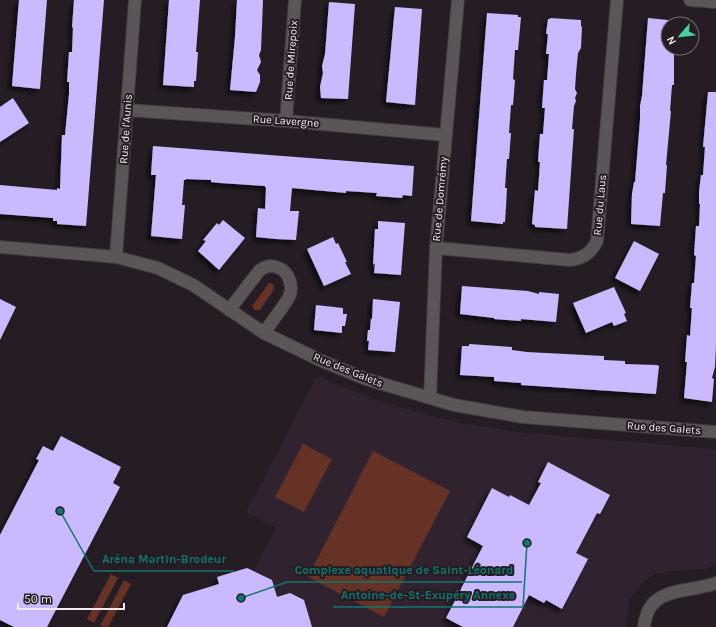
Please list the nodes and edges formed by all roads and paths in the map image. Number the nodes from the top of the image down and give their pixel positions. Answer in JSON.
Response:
{"nodes":[{"id":1,"x":135,"y":0,"type":"edge"},
{"id":2,"x":295,"y":0,"type":"edge"},
{"id":3,"x":458,"y":0,"type":"edge"},
{"id":4,"x":617,"y":0,"type":"edge"},
{"id":5,"x":690,"y":0,"type":"edge"},
{"id":6,"x":716,"y":2,"type":"edge"},
{"id":7,"x":127,"y":110,"type":"junction"},
{"id":8,"x":286,"y":121,"type":"junction"},
{"id":9,"x":445,"y":135,"type":"junction"},
{"id":10,"x":0,"y":247,"type":"edge"},
{"id":11,"x":436,"y":248,"type":"junction"},
{"id":12,"x":116,"y":257,"type":"junction"},
{"id":13,"x":229,"y":310,"type":"junction"},
{"id":14,"x":264,"y":333,"type":"junction"},
{"id":15,"x":430,"y":398,"type":"junction"},
{"id":16,"x":716,"y":432,"type":"edge"},
{"id":17,"x":716,"y":583,"type":"edge"},
{"id":18,"x":644,"y":627,"type":"edge"}],
"edges":[{"from":1,"to":7,"type":"street","name":"Rue de l'Aunis"},
{"from":2,"to":8,"type":"street","name":"Rue de Mirepoix"},
{"from":3,"to":9,"type":"street","name":"Rue de Domrémy"},
{"from":4,"to":11,"type":"street","name":"Rue du Laus"},
{"from":5,"to":6,"type":"street"},
{"from":7,"to":8,"type":"street","name":"Rue Lavergne"},
{"from":7,"to":12,"type":"street","name":"Rue de l'Aunis"},
{"from":8,"to":9,"type":"street","name":"Rue Lavergne"},
{"from":9,"to":11,"type":"street","name":"Rue de Domrémy"},
{"from":10,"to":12,"type":"street","name":"Rue des Galets"},
{"from":11,"to":15,"type":"street","name":"Rue de Domrémy"},
{"from":12,"to":13,"type":"street","name":"Rue des Galets"},
{"from":13,"to":14,"type":"street","name":"Rue des Galets"},
{"from":13,"to":14,"type":"street"},
{"from":14,"to":15,"type":"street","name":"Rue des Galets"},
{"from":15,"to":16,"type":"street","name":"Rue des Galets"},
{"from":17,"to":18,"type":"street"}]}
